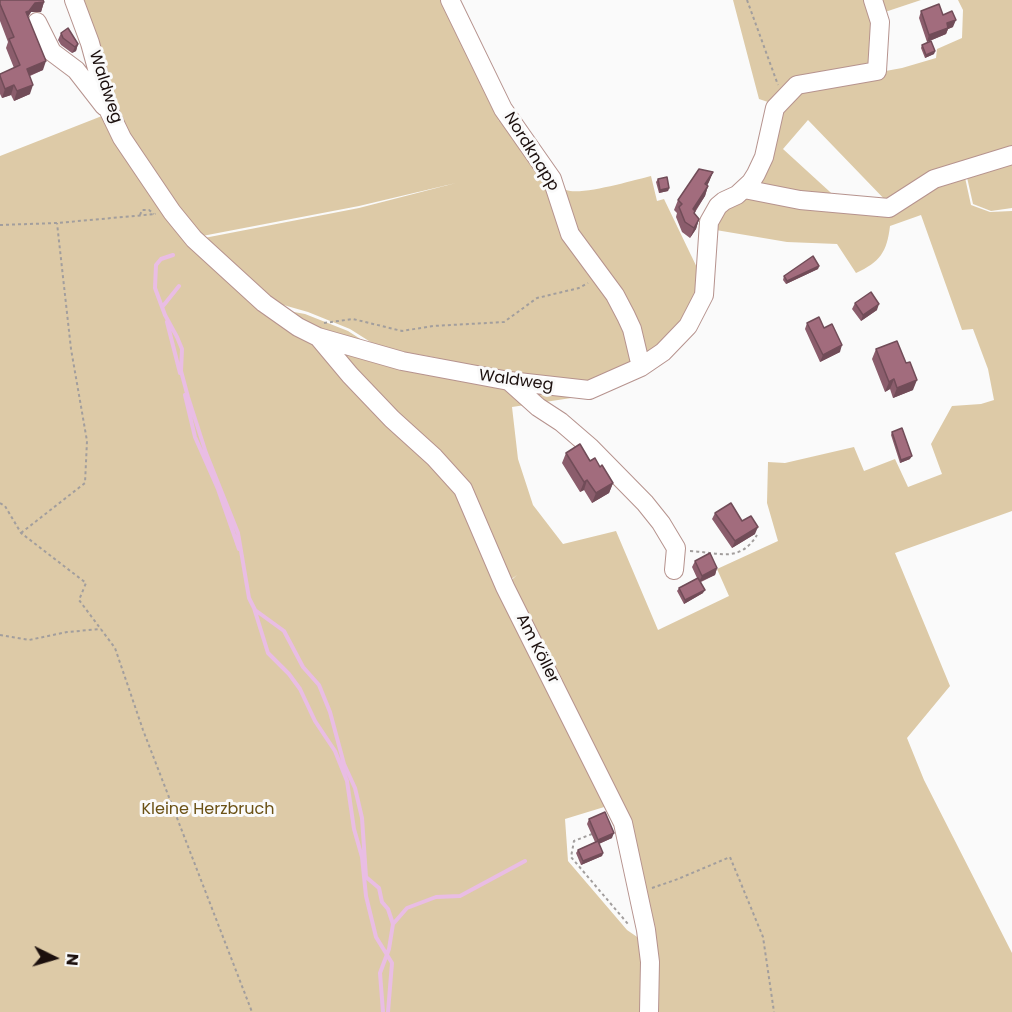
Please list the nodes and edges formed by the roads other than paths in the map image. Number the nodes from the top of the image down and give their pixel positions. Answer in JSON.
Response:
{"nodes":[{"id":1,"x":74,"y":0,"type":"edge"},
{"id":2,"x":450,"y":0,"type":"edge"},
{"id":3,"x":873,"y":0,"type":"edge"},
{"id":4,"x":37,"y":22,"type":"dead end"},
{"id":5,"x":108,"y":109,"type":"junction"},
{"id":6,"x":1012,"y":155,"type":"edge"},
{"id":7,"x":744,"y":189,"type":"junction"},
{"id":8,"x":318,"y":337,"type":"junction"},
{"id":9,"x":641,"y":367,"type":"junction"},
{"id":10,"x":509,"y":381,"type":"junction"},
{"id":11,"x":674,"y":570,"type":"dead end"},
{"id":12,"x":649,"y":1012,"type":"edge"}],
"edges":[{"from":1,"to":5,"type":"street","name":"Waldweg"},
{"from":2,"to":9,"type":"street","name":"Nordknapp"},
{"from":3,"to":7,"type":"street"},
{"from":4,"to":5,"type":"street"},
{"from":5,"to":8,"type":"street","name":"Waldweg"},
{"from":6,"to":7,"type":"street"},
{"from":7,"to":9,"type":"street","name":"Waldweg"},
{"from":8,"to":10,"type":"street","name":"Waldweg"},
{"from":8,"to":12,"type":"street","name":"Am Köller"},
{"from":9,"to":10,"type":"street","name":"Waldweg"},
{"from":10,"to":11,"type":"street"}]}
